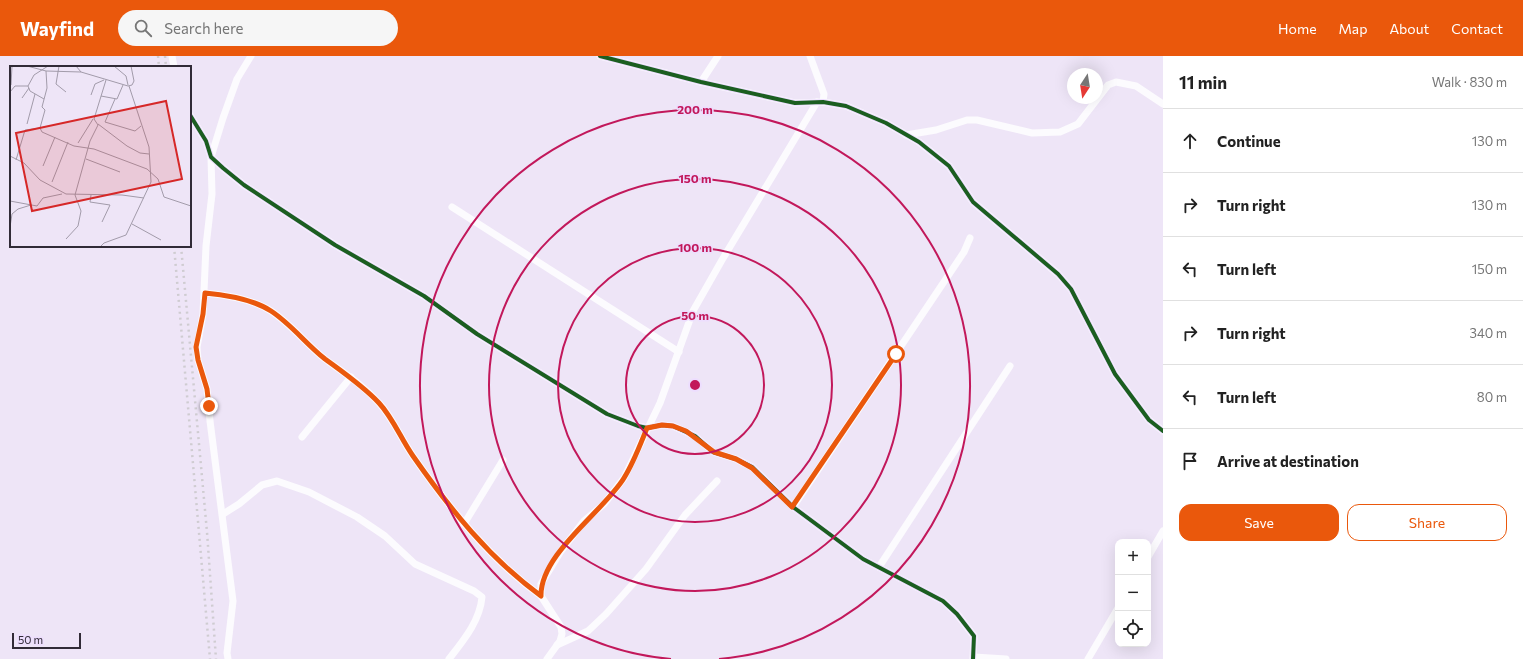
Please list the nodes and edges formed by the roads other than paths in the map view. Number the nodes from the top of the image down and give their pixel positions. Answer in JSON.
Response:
{"nodes":[{"id":1,"x":172,"y":56,"type":"edge"},
{"id":2,"x":251,"y":56,"type":"edge"},
{"id":3,"x":600,"y":56,"type":"edge"},
{"id":4,"x":718,"y":56,"type":"edge"},
{"id":5,"x":810,"y":56,"type":"edge"},
{"id":6,"x":174,"y":66,"type":"edge"},
{"id":7,"x":701,"y":82,"type":"junction"},
{"id":8,"x":820,"y":102,"type":"junction"},
{"id":9,"x":1161,"y":102,"type":"edge"},
{"id":10,"x":191,"y":117,"type":"edge"},
{"id":11,"x":906,"y":135,"type":"junction"},
{"id":12,"x":211,"y":156,"type":"junction"},
{"id":13,"x":452,"y":207,"type":"dead end"},
{"id":14,"x":970,"y":238,"type":"dead end"},
{"id":15,"x":205,"y":293,"type":"junction"},
{"id":16,"x":679,"y":352,"type":"junction"},
{"id":17,"x":1010,"y":366,"type":"dead end"},
{"id":18,"x":351,"y":378,"type":"junction"},
{"id":19,"x":647,"y":428,"type":"junction"},
{"id":20,"x":1163,"y":431,"type":"edge"},
{"id":21,"x":302,"y":437,"type":"dead end"},
{"id":22,"x":503,"y":460,"type":"dead end"},
{"id":23,"x":717,"y":481,"type":"dead end"},
{"id":24,"x":792,"y":507,"type":"junction"},
{"id":25,"x":223,"y":514,"type":"junction"},
{"id":26,"x":464,"y":524,"type":"junction"},
{"id":27,"x":1163,"y":531,"type":"edge"},
{"id":28,"x":1151,"y":552,"type":"edge"},
{"id":29,"x":879,"y":566,"type":"junction"},
{"id":30,"x":541,"y":596,"type":"junction"},
{"id":31,"x":1116,"y":611,"type":"edge"},
{"id":32,"x":557,"y":645,"type":"junction"},
{"id":33,"x":974,"y":658,"type":"edge"},
{"id":34,"x":228,"y":659,"type":"edge"},
{"id":35,"x":449,"y":659,"type":"edge"},
{"id":36,"x":547,"y":659,"type":"edge"},
{"id":37,"x":1006,"y":659,"type":"edge"},
{"id":38,"x":1088,"y":659,"type":"edge"}],
"edges":[{"from":1,"to":6,"type":"street"},
{"from":2,"to":12,"type":"street"},
{"from":3,"to":7,"type":"street"},
{"from":4,"to":7,"type":"street"},
{"from":5,"to":8,"type":"street"},
{"from":7,"to":8,"type":"street"},
{"from":8,"to":11,"type":"street"},
{"from":8,"to":16,"type":"street"},
{"from":9,"to":11,"type":"street"},
{"from":10,"to":12,"type":"street"},
{"from":11,"to":20,"type":"street"},
{"from":12,"to":15,"type":"street"},
{"from":12,"to":19,"type":"street"},
{"from":13,"to":16,"type":"street"},
{"from":14,"to":24,"type":"street"},
{"from":15,"to":18,"type":"street"},
{"from":15,"to":25,"type":"street"},
{"from":16,"to":19,"type":"street"},
{"from":17,"to":29,"type":"street"},
{"from":18,"to":21,"type":"street"},
{"from":18,"to":26,"type":"street"},
{"from":19,"to":24,"type":"street"},
{"from":19,"to":30,"type":"street"},
{"from":22,"to":26,"type":"street"},
{"from":23,"to":32,"type":"street"},
{"from":24,"to":29,"type":"street"},
{"from":25,"to":34,"type":"street"},
{"from":25,"to":35,"type":"street"},
{"from":26,"to":30,"type":"street"},
{"from":27,"to":28,"type":"street"},
{"from":29,"to":33,"type":"street"},
{"from":30,"to":32,"type":"street"},
{"from":31,"to":38,"type":"street"},
{"from":32,"to":36,"type":"street"},
{"from":33,"to":37,"type":"street"}]}
